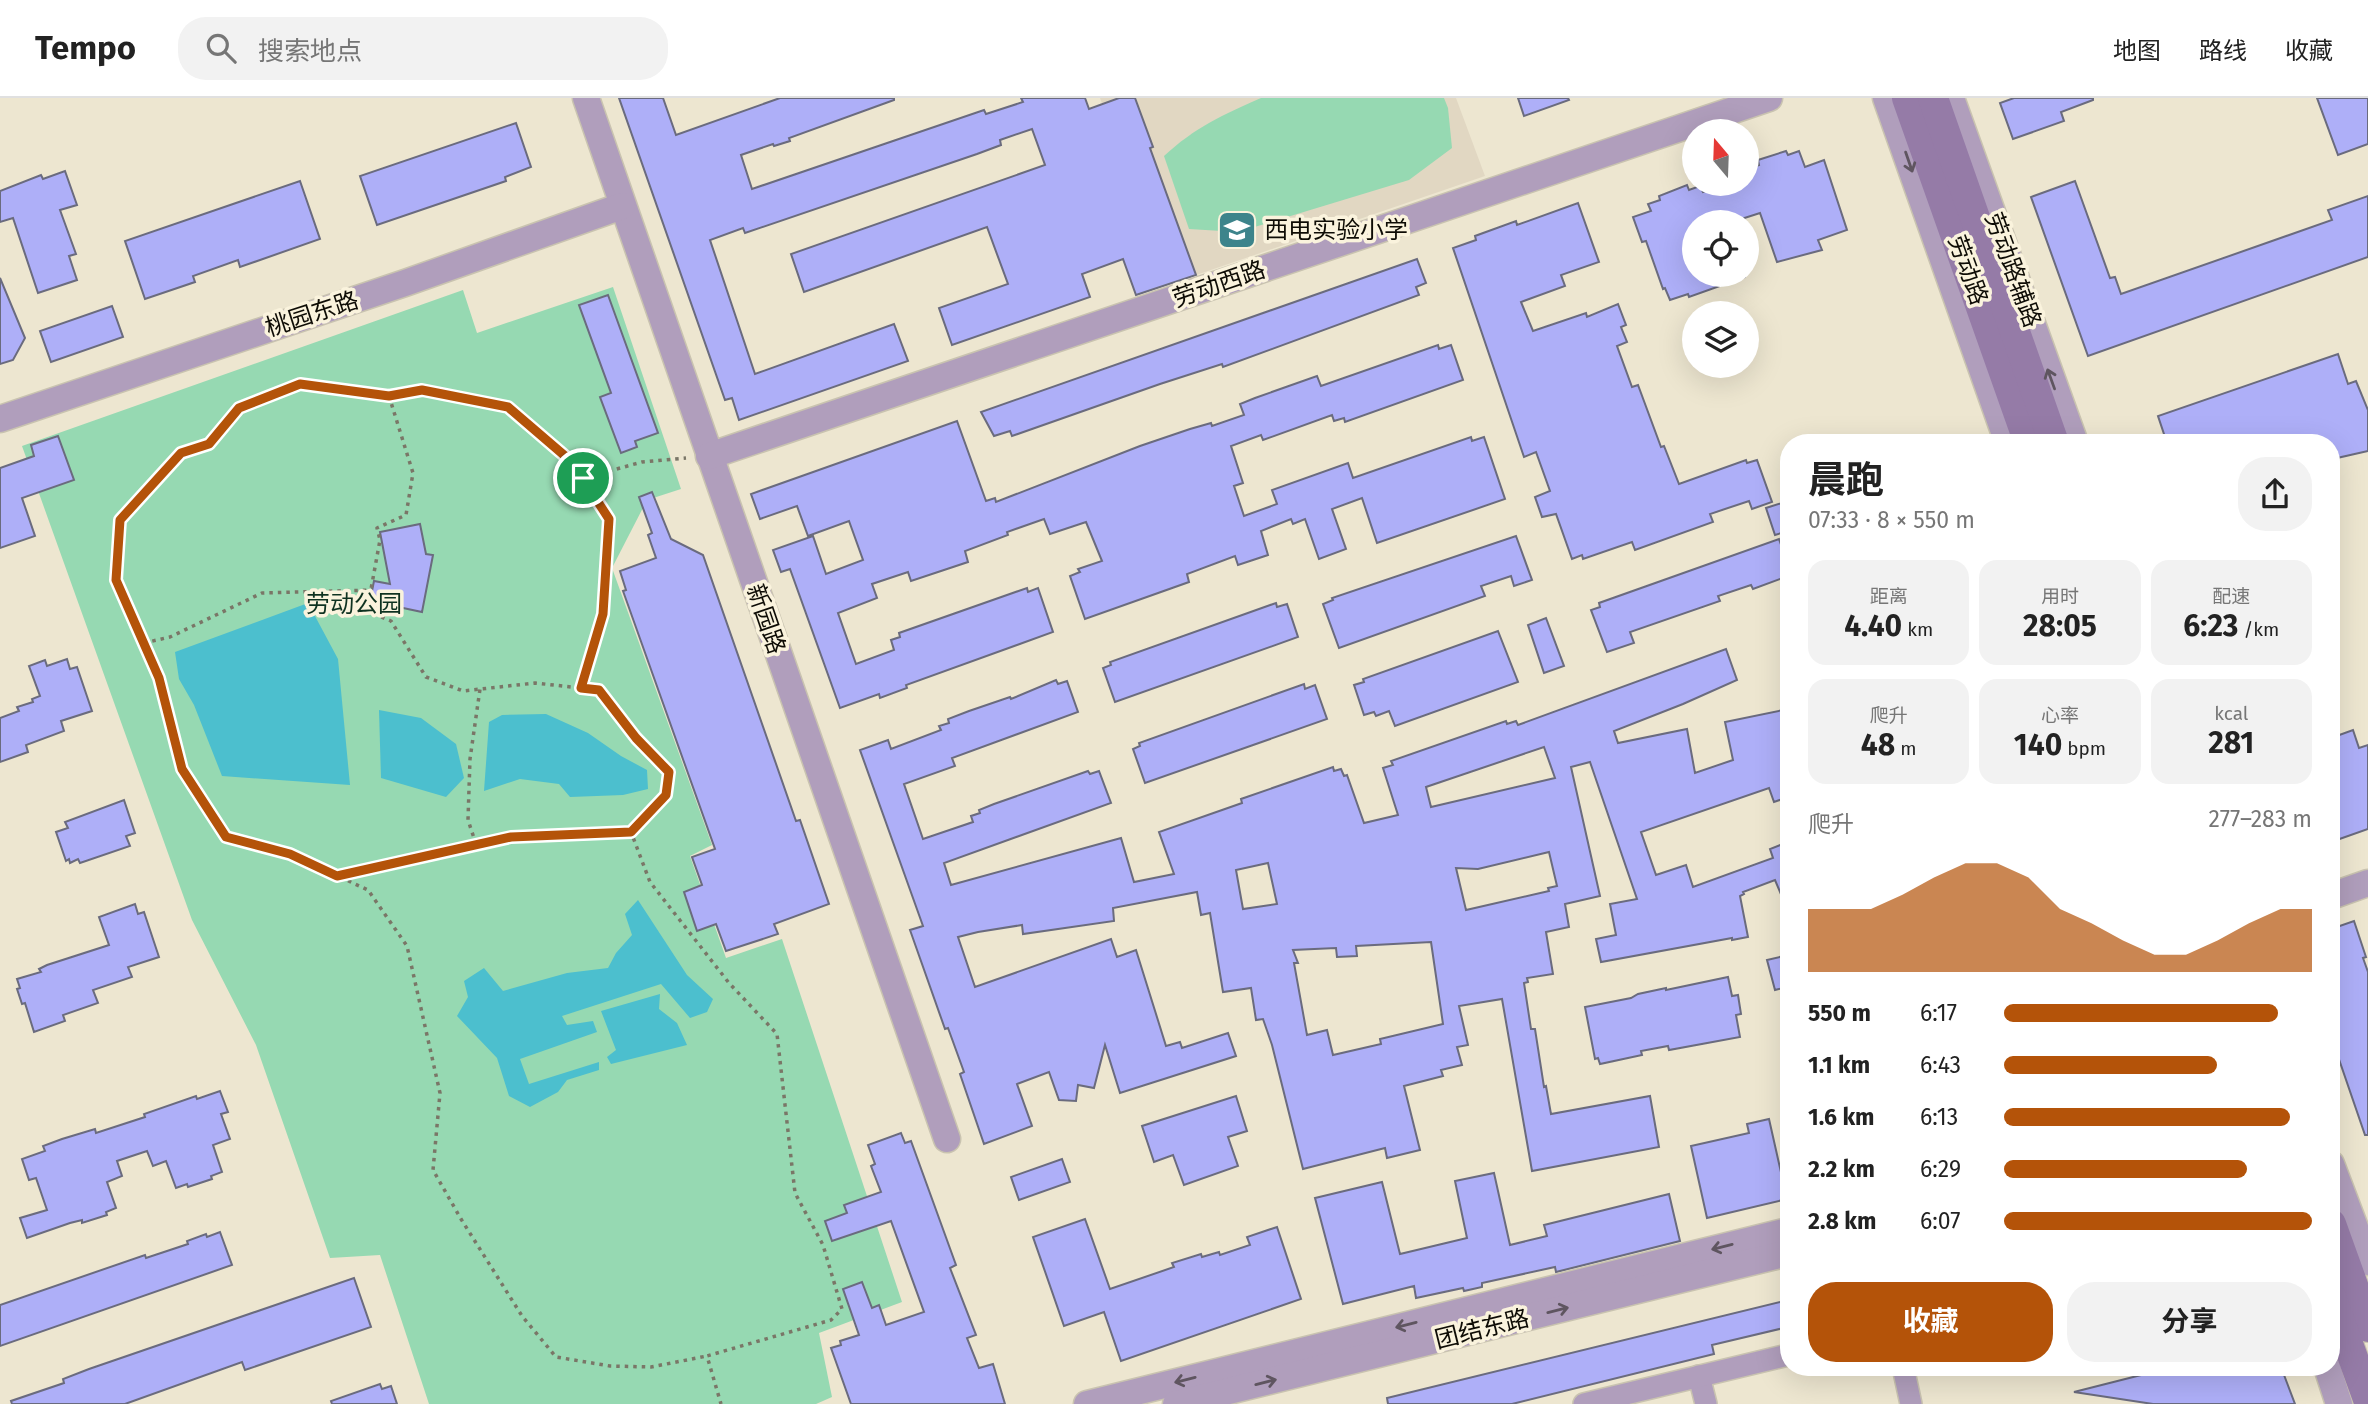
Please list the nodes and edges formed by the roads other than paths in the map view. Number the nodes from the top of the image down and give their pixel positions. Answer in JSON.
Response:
{"nodes":[{"id":1,"x":586,"y":98,"type":"edge"},
{"id":2,"x":1769,"y":98,"type":"edge"},
{"id":3,"x":1886,"y":98,"type":"edge"},
{"id":4,"x":1907,"y":98,"type":"edge"},
{"id":5,"x":1933,"y":98,"type":"edge"},
{"id":6,"x":1951,"y":98,"type":"edge"},
{"id":7,"x":622,"y":206,"type":"junction"},
{"id":8,"x":0,"y":419,"type":"edge"},
{"id":9,"x":2005,"y":434,"type":"edge"},
{"id":10,"x":2026,"y":434,"type":"edge"},
{"id":11,"x":2051,"y":434,"type":"edge"},
{"id":12,"x":2072,"y":434,"type":"edge"},
{"id":13,"x":709,"y":456,"type":"junction"},
{"id":14,"x":2368,"y":883,"type":"edge"},
{"id":15,"x":2340,"y":893,"type":"edge"},
{"id":16,"x":947,"y":1139,"type":"dead end"},
{"id":17,"x":2340,"y":1188,"type":"edge"},
{"id":18,"x":1780,"y":1233,"type":"edge"},
{"id":19,"x":2340,"y":1249,"type":"edge"},
{"id":20,"x":1780,"y":1255,"type":"edge"},
{"id":21,"x":2368,"y":1262,"type":"edge"},
{"id":22,"x":2340,"y":1322,"type":"edge"},
{"id":23,"x":2368,"y":1327,"type":"edge"},
{"id":24,"x":1780,"y":1357,"type":"edge"},
{"id":25,"x":1699,"y":1376,"type":"junction"},
{"id":26,"x":1905,"y":1376,"type":"edge"},
{"id":27,"x":2330,"y":1376,"type":"edge"},
{"id":28,"x":2368,"y":1399,"type":"edge"},
{"id":29,"x":1087,"y":1404,"type":"edge"},
{"id":30,"x":1176,"y":1404,"type":"edge"},
{"id":31,"x":1584,"y":1404,"type":"edge"},
{"id":32,"x":1706,"y":1404,"type":"edge"},
{"id":33,"x":1912,"y":1404,"type":"edge"},
{"id":34,"x":2339,"y":1404,"type":"edge"}],
"edges":[{"from":1,"to":7,"type":"street","name":"新园路"},
{"from":2,"to":13,"type":"street","name":"劳动西路"},
{"from":3,"to":9,"type":"street","one_way":true},
{"from":4,"to":10,"type":"main road","name":"劳动路"},
{"from":5,"to":11,"type":"main road","name":"劳动路"},
{"from":12,"to":6,"type":"street","name":"劳动路辅路","one_way":true},
{"from":7,"to":8,"type":"street","name":"桃园东路"},
{"from":7,"to":13,"type":"street","name":"新园路"},
{"from":13,"to":16,"type":"street","name":"新园路"},
{"from":14,"to":15,"type":"street"},
{"from":17,"to":21,"type":"street"},
{"from":18,"to":29,"type":"street","one_way":true},
{"from":19,"to":23,"type":"main road"},
{"from":30,"to":20,"type":"street","name":"团结东路","one_way":true},
{"from":22,"to":28,"type":"main road"},
{"from":24,"to":25,"type":"street"},
{"from":25,"to":31,"type":"street"},
{"from":25,"to":32,"type":"street"},
{"from":26,"to":33,"type":"street"},
{"from":27,"to":34,"type":"street"}]}
